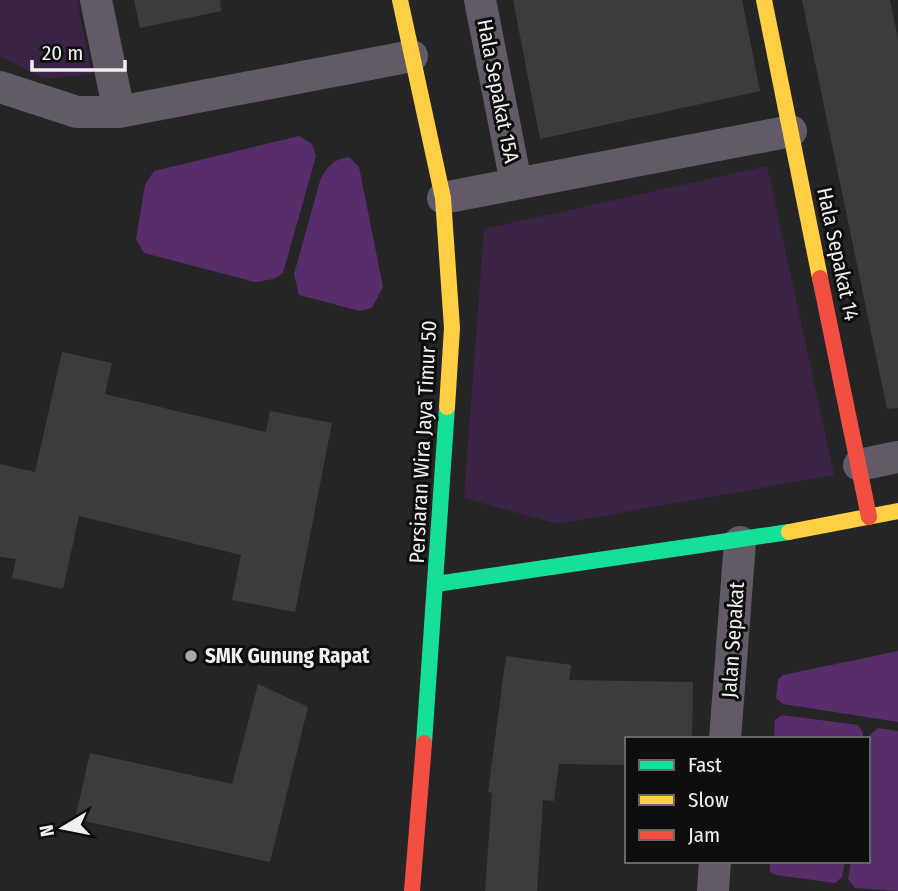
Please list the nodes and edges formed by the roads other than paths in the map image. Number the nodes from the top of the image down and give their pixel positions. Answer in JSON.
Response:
{"nodes":[{"id":1,"x":96,"y":0,"type":"edge"},
{"id":2,"x":400,"y":0,"type":"edge"},
{"id":3,"x":480,"y":0,"type":"edge"},
{"id":4,"x":764,"y":0,"type":"edge"},
{"id":5,"x":412,"y":56,"type":"junction"},
{"id":6,"x":0,"y":87,"type":"edge"},
{"id":7,"x":119,"y":112,"type":"junction"},
{"id":8,"x":791,"y":131,"type":"junction"},
{"id":9,"x":516,"y":183,"type":"junction"},
{"id":10,"x":443,"y":198,"type":"junction"},
{"id":11,"x":898,"y":457,"type":"edge"},
{"id":12,"x":859,"y":465,"type":"junction"},
{"id":13,"x":898,"y":512,"type":"edge"},
{"id":14,"x":869,"y":517,"type":"junction"},
{"id":15,"x":740,"y":542,"type":"junction"},
{"id":16,"x":436,"y":584,"type":"junction"},
{"id":17,"x":725,"y":737,"type":"edge"},
{"id":18,"x":715,"y":863,"type":"edge"},
{"id":19,"x":412,"y":891,"type":"edge"},
{"id":20,"x":713,"y":891,"type":"edge"}],
"edges":[{"from":1,"to":7,"type":"street"},
{"from":2,"to":5,"type":"street","name":"Persiaran Wira Jaya Timur 50"},
{"from":3,"to":9,"type":"street","name":"Hala Sepakat 15A"},
{"from":4,"to":8,"type":"street","name":"Hala Sepakat 14"},
{"from":5,"to":7,"type":"street"},
{"from":5,"to":10,"type":"street","name":"Persiaran Wira Jaya Timur 50"},
{"from":6,"to":7,"type":"street"},
{"from":8,"to":9,"type":"street"},
{"from":8,"to":12,"type":"street","name":"Hala Sepakat 14"},
{"from":9,"to":10,"type":"street"},
{"from":10,"to":16,"type":"street","name":"Persiaran Wira Jaya Timur 50"},
{"from":11,"to":12,"type":"street"},
{"from":12,"to":14,"type":"street","name":"Hala Sepakat 14"},
{"from":13,"to":14,"type":"street"},
{"from":14,"to":15,"type":"street"},
{"from":15,"to":16,"type":"street"},
{"from":15,"to":17,"type":"street","name":"Jalan Sepakat"},
{"from":16,"to":19,"type":"street","name":"Persiaran Wira Jaya Timur 50"},
{"from":18,"to":20,"type":"street"}]}
